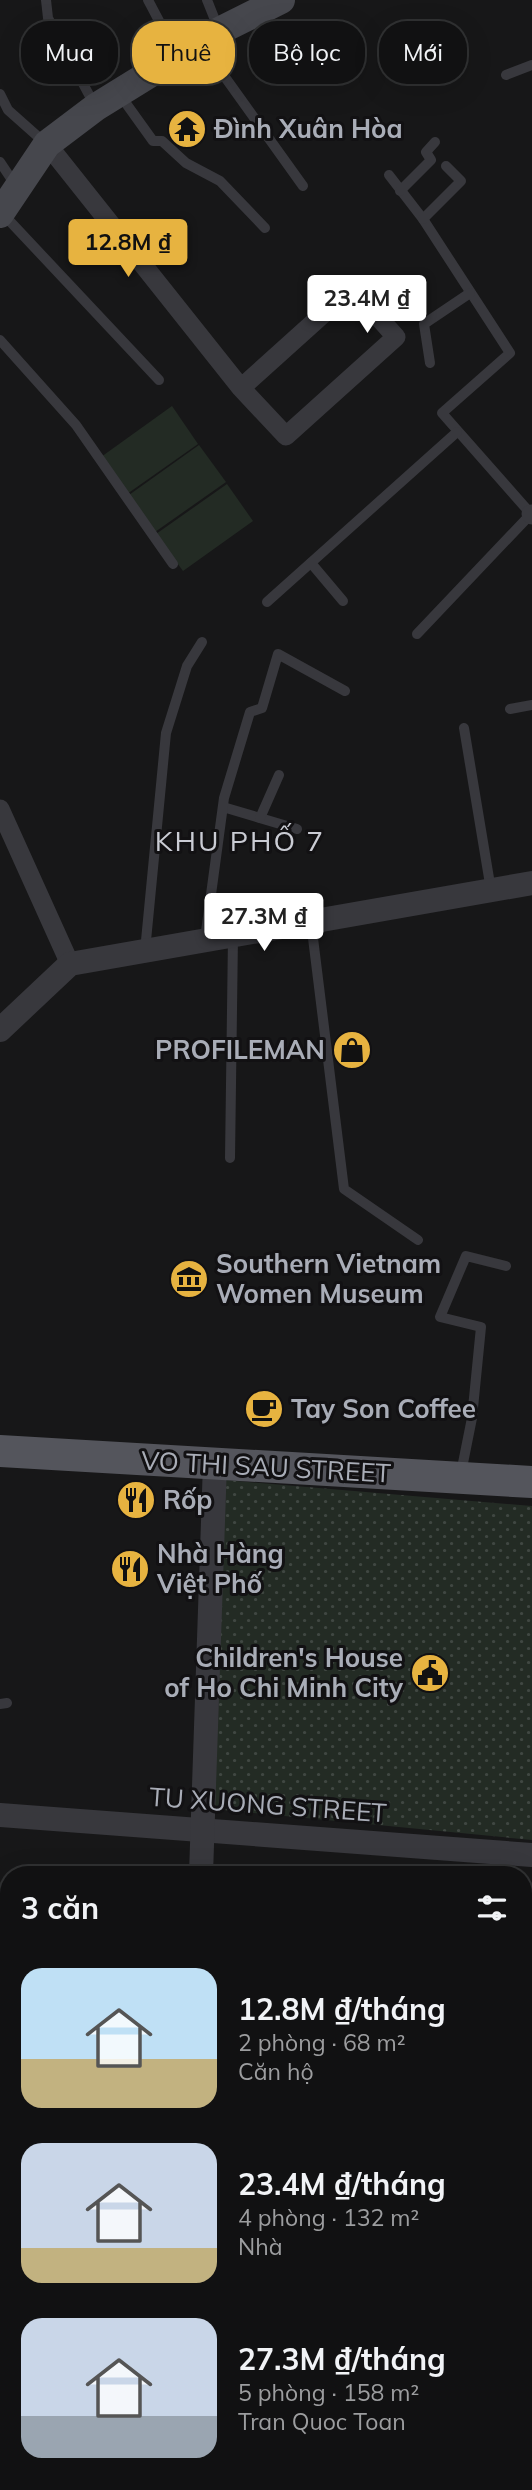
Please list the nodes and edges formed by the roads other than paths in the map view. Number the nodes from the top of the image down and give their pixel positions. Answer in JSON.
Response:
{"nodes":[{"id":1,"x":47,"y":0,"type":"edge"},
{"id":2,"x":148,"y":0,"type":"edge"},
{"id":3,"x":207,"y":0,"type":"edge"},
{"id":4,"x":267,"y":3,"type":"edge"},
{"id":5,"x":173,"y":21,"type":"edge"},
{"id":6,"x":203,"y":21,"type":"edge"},
{"id":7,"x":235,"y":22,"type":"edge"},
{"id":8,"x":532,"y":65,"type":"edge"},
{"id":9,"x":506,"y":75,"type":"dead end"},
{"id":10,"x":133,"y":84,"type":"edge"},
{"id":11,"x":229,"y":84,"type":"edge"},
{"id":12,"x":0,"y":94,"type":"edge"},
{"id":13,"x":107,"y":100,"type":"junction"},
{"id":14,"x":435,"y":142,"type":"dead end"},
{"id":15,"x":47,"y":144,"type":"junction"},
{"id":16,"x":0,"y":162,"type":"edge"},
{"id":17,"x":446,"y":166,"type":"dead end"},
{"id":18,"x":388,"y":175,"type":"dead end"},
{"id":19,"x":17,"y":186,"type":"junction"},
{"id":20,"x":303,"y":186,"type":"dead end"},
{"id":21,"x":400,"y":191,"type":"junction"},
{"id":22,"x":0,"y":213,"type":"edge"},
{"id":23,"x":423,"y":219,"type":"junction"},
{"id":24,"x":265,"y":228,"type":"dead end"},
{"id":25,"x":470,"y":293,"type":"junction"},
{"id":26,"x":0,"y":340,"type":"edge"},
{"id":27,"x":430,"y":363,"type":"dead end"},
{"id":28,"x":159,"y":380,"type":"dead end"},
{"id":29,"x":241,"y":388,"type":"junction"},
{"id":30,"x":457,"y":432,"type":"junction"},
{"id":31,"x":532,"y":514,"type":"edge"},
{"id":32,"x":311,"y":563,"type":"junction"},
{"id":33,"x":173,"y":565,"type":"dead end"},
{"id":34,"x":343,"y":601,"type":"dead end"},
{"id":35,"x":267,"y":602,"type":"dead end"},
{"id":36,"x":417,"y":634,"type":"dead end"},
{"id":37,"x":202,"y":642,"type":"dead end"},
{"id":38,"x":345,"y":691,"type":"dead end"},
{"id":39,"x":532,"y":705,"type":"edge"},
{"id":40,"x":510,"y":709,"type":"dead end"},
{"id":41,"x":464,"y":728,"type":"dead end"},
{"id":42,"x":279,"y":775,"type":"dead end"},
{"id":43,"x":223,"y":807,"type":"junction"},
{"id":44,"x":0,"y":809,"type":"edge"},
{"id":45,"x":260,"y":818,"type":"junction"},
{"id":46,"x":297,"y":829,"type":"dead end"},
{"id":47,"x":532,"y":883,"type":"edge"},
{"id":48,"x":491,"y":890,"type":"junction"},
{"id":49,"x":311,"y":922,"type":"junction"},
{"id":50,"x":233,"y":936,"type":"junction"},
{"id":51,"x":205,"y":941,"type":"junction"},
{"id":52,"x":145,"y":951,"type":"junction"},
{"id":53,"x":70,"y":964,"type":"junction"},
{"id":54,"x":0,"y":1030,"type":"edge"},
{"id":55,"x":230,"y":1158,"type":"dead end"},
{"id":56,"x":418,"y":1240,"type":"dead end"},
{"id":57,"x":506,"y":1266,"type":"dead end"},
{"id":58,"x":0,"y":1451,"type":"edge"},
{"id":59,"x":215,"y":1464,"type":"junction"},
{"id":60,"x":460,"y":1478,"type":"junction"},
{"id":61,"x":530,"y":1481,"type":"edge"},
{"id":62,"x":0,"y":1815,"type":"edge"},
{"id":63,"x":203,"y":1830,"type":"junction"},
{"id":64,"x":532,"y":1855,"type":"edge"},
{"id":65,"x":201,"y":1866,"type":"edge"}],
"edges":[{"from":1,"to":13,"type":"lane"},
{"from":2,"to":5,"type":"lane"},
{"from":3,"to":6,"type":"lane"},
{"from":4,"to":7,"type":"main road"},
{"from":8,"to":9,"type":"lane"},
{"from":10,"to":13,"type":"main road"},
{"from":11,"to":20,"type":"lane"},
{"from":12,"to":15,"type":"lane"},
{"from":13,"to":15,"type":"main road"},
{"from":13,"to":24,"type":"lane"},
{"from":14,"to":21,"type":"lane"},
{"from":15,"to":19,"type":"main road"},
{"from":15,"to":29,"type":"street"},
{"from":16,"to":19,"type":"lane"},
{"from":17,"to":23,"type":"lane"},
{"from":18,"to":21,"type":"lane"},
{"from":19,"to":22,"type":"main road"},
{"from":21,"to":23,"type":"lane"},
{"from":22,"to":28,"type":"lane"},
{"from":23,"to":25,"type":"lane"},
{"from":25,"to":27,"type":"lane"},
{"from":25,"to":30,"type":"lane"},
{"from":26,"to":33,"type":"lane"},
{"from":29,"to":29,"type":"street"},
{"from":30,"to":31,"type":"lane"},
{"from":30,"to":32,"type":"lane"},
{"from":31,"to":36,"type":"lane"},
{"from":32,"to":34,"type":"lane"},
{"from":32,"to":35,"type":"lane"},
{"from":37,"to":52,"type":"lane"},
{"from":38,"to":43,"type":"lane"},
{"from":39,"to":40,"type":"lane"},
{"from":41,"to":48,"type":"lane"},
{"from":42,"to":45,"type":"lane"},
{"from":43,"to":45,"type":"lane"},
{"from":43,"to":51,"type":"lane"},
{"from":44,"to":53,"type":"street"},
{"from":45,"to":46,"type":"lane"},
{"from":47,"to":48,"type":"street"},
{"from":48,"to":49,"type":"street"},
{"from":49,"to":50,"type":"street"},
{"from":49,"to":56,"type":"lane"},
{"from":50,"to":51,"type":"street"},
{"from":50,"to":55,"type":"lane"},
{"from":51,"to":52,"type":"street"},
{"from":52,"to":53,"type":"street"},
{"from":53,"to":54,"type":"street"},
{"from":57,"to":60,"type":"lane"},
{"from":58,"to":59,"type":"main road","name":"VO THI SAU STREET"},
{"from":59,"to":60,"type":"main road","name":"VO THI SAU STREET"},
{"from":59,"to":63,"type":"street"},
{"from":60,"to":61,"type":"main road","name":"VO THI SAU STREET"},
{"from":62,"to":63,"type":"street","name":"TU XUONG STREET"},
{"from":63,"to":64,"type":"street","name":"TU XUONG STREET"},
{"from":63,"to":65,"type":"street"}]}
